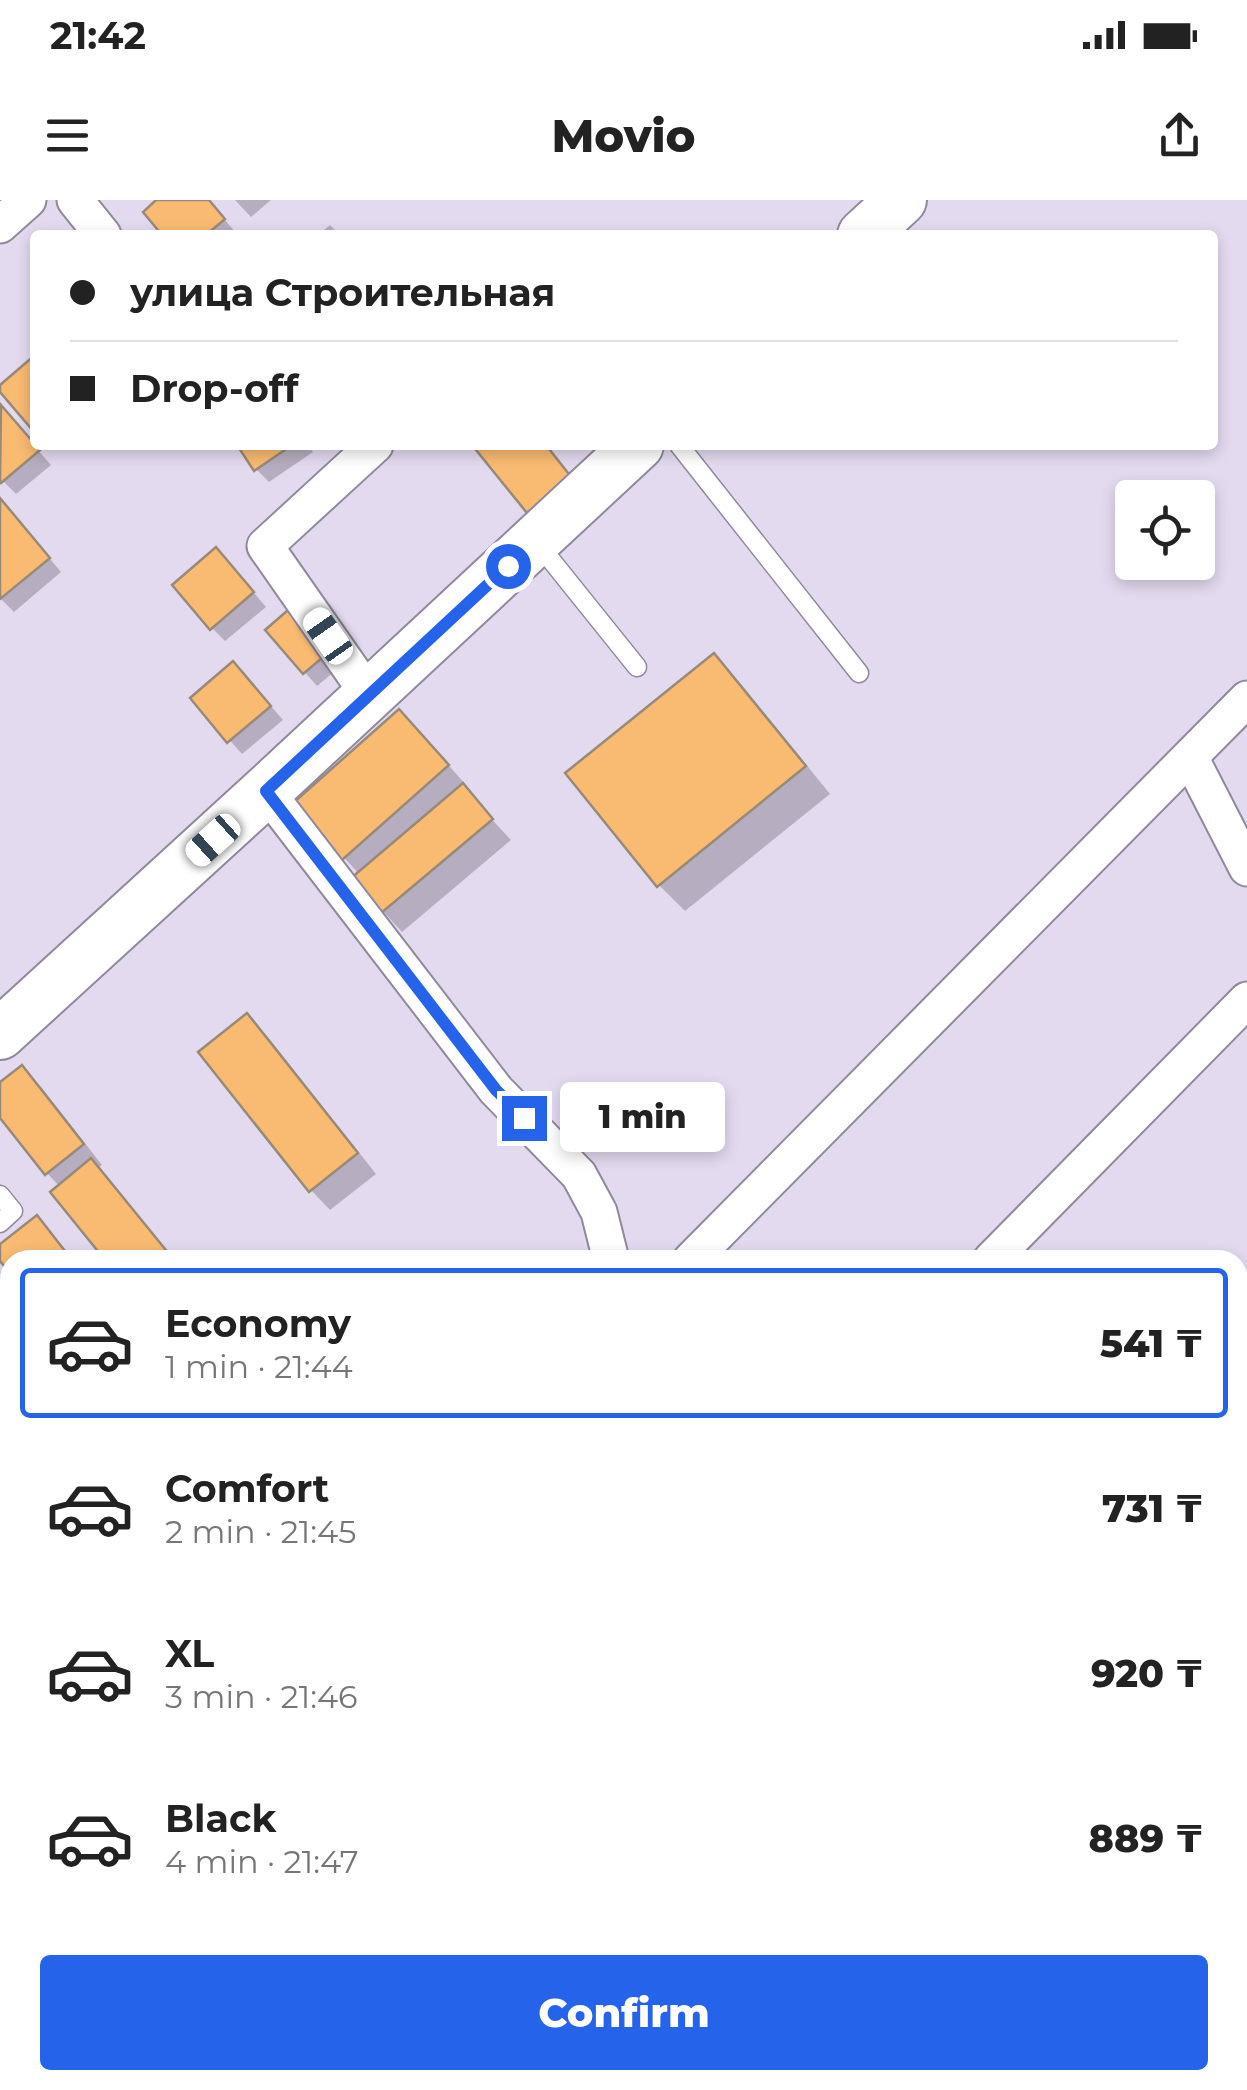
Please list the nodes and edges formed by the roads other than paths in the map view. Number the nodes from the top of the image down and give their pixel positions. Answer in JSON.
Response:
{"nodes":[{"id":1,"x":28,"y":200,"type":"edge"},
{"id":2,"x":75,"y":200,"type":"edge"},
{"id":3,"x":0,"y":224,"type":"edge"},
{"id":4,"x":99,"y":230,"type":"edge"},
{"id":5,"x":371,"y":450,"type":"edge"},
{"id":6,"x":633,"y":450,"type":"edge"},
{"id":7,"x":683,"y":450,"type":"edge"},
{"id":8,"x":535,"y":540,"type":"junction"},
{"id":9,"x":637,"y":666,"type":"dead end"},
{"id":10,"x":859,"y":673,"type":"dead end"},
{"id":11,"x":369,"y":695,"type":"junction"},
{"id":12,"x":1247,"y":699,"type":"edge"},
{"id":13,"x":1190,"y":758,"type":"junction"},
{"id":14,"x":266,"y":791,"type":"junction"},
{"id":15,"x":1247,"y":868,"type":"edge"},
{"id":16,"x":1247,"y":1000,"type":"edge"},
{"id":17,"x":0,"y":1034,"type":"edge"},
{"id":18,"x":0,"y":1195,"type":"edge"},
{"id":19,"x":0,"y":1224,"type":"edge"},
{"id":20,"x":608,"y":1250,"type":"edge"},
{"id":21,"x":701,"y":1250,"type":"edge"},
{"id":22,"x":1000,"y":1250,"type":"edge"}],
"edges":[{"from":1,"to":3,"type":"street"},
{"from":2,"to":4,"type":"street"},
{"from":5,"to":11,"type":"street"},
{"from":6,"to":8,"type":"main road"},
{"from":7,"to":10,"type":"lane"},
{"from":8,"to":9,"type":"lane"},
{"from":8,"to":11,"type":"main road"},
{"from":11,"to":14,"type":"main road"},
{"from":12,"to":13,"type":"street"},
{"from":13,"to":15,"type":"street"},
{"from":13,"to":21,"type":"street"},
{"from":14,"to":17,"type":"main road"},
{"from":14,"to":20,"type":"street"},
{"from":16,"to":22,"type":"street"},
{"from":18,"to":19,"type":"lane"}]}
